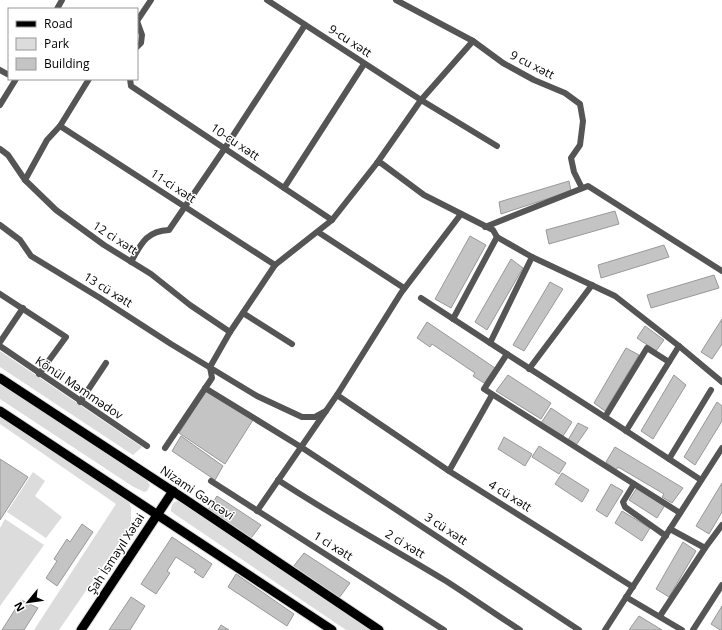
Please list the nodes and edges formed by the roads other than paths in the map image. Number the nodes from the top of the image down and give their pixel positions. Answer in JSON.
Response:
{"nodes":[{"id":1,"x":151,"y":0,"type":"edge"},
{"id":2,"x":267,"y":0,"type":"edge"},
{"id":3,"x":396,"y":0,"type":"edge"},
{"id":4,"x":138,"y":20,"type":"edge"},
{"id":5,"x":138,"y":24,"type":"edge"},
{"id":6,"x":305,"y":25,"type":"junction"},
{"id":7,"x":473,"y":41,"type":"junction"},
{"id":8,"x":138,"y":46,"type":"edge"},
{"id":9,"x":364,"y":64,"type":"junction"},
{"id":10,"x":15,"y":80,"type":"edge"},
{"id":11,"x":88,"y":80,"type":"edge"},
{"id":12,"x":130,"y":80,"type":"edge"},
{"id":13,"x":421,"y":100,"type":"junction"},
{"id":14,"x":0,"y":105,"type":"edge"},
{"id":15,"x":60,"y":126,"type":"junction"},
{"id":16,"x":497,"y":146,"type":"dead end"},
{"id":17,"x":225,"y":148,"type":"junction"},
{"id":18,"x":0,"y":149,"type":"edge"},
{"id":19,"x":377,"y":163,"type":"junction"},
{"id":20,"x":25,"y":180,"type":"junction"},
{"id":21,"x":284,"y":188,"type":"junction"},
{"id":22,"x":582,"y":188,"type":"junction"},
{"id":23,"x":184,"y":206,"type":"junction"},
{"id":24,"x":461,"y":214,"type":"junction"},
{"id":25,"x":332,"y":220,"type":"junction"},
{"id":26,"x":0,"y":225,"type":"edge"},
{"id":27,"x":485,"y":227,"type":"junction"},
{"id":28,"x":318,"y":232,"type":"junction"},
{"id":29,"x":497,"y":237,"type":"junction"},
{"id":30,"x":532,"y":257,"type":"junction"},
{"id":31,"x":131,"y":262,"type":"junction"},
{"id":32,"x":275,"y":265,"type":"junction"},
{"id":33,"x":722,"y":271,"type":"edge"},
{"id":34,"x":592,"y":285,"type":"junction"},
{"id":35,"x":404,"y":288,"type":"junction"},
{"id":36,"x":0,"y":294,"type":"edge"},
{"id":37,"x":421,"y":298,"type":"dead end"},
{"id":38,"x":22,"y":308,"type":"junction"},
{"id":39,"x":243,"y":313,"type":"junction"},
{"id":40,"x":454,"y":319,"type":"junction"},
{"id":41,"x":230,"y":332,"type":"junction"},
{"id":42,"x":0,"y":342,"type":"edge"},
{"id":43,"x":490,"y":343,"type":"junction"},
{"id":44,"x":292,"y":344,"type":"dead end"},
{"id":45,"x":0,"y":346,"type":"edge"},
{"id":46,"x":679,"y":346,"type":"junction"},
{"id":47,"x":507,"y":354,"type":"junction"},
{"id":48,"x":669,"y":362,"type":"junction"},
{"id":49,"x":106,"y":363,"type":"dead end"},
{"id":50,"x":210,"y":367,"type":"junction"},
{"id":51,"x":530,"y":369,"type":"junction"},
{"id":52,"x":722,"y":372,"type":"edge"},
{"id":53,"x":39,"y":374,"type":"junction"},
{"id":54,"x":0,"y":378,"type":"edge"},
{"id":55,"x":720,"y":380,"type":"edge"},
{"id":56,"x":205,"y":388,"type":"junction"},
{"id":57,"x":711,"y":390,"type":"dead end"},
{"id":58,"x":337,"y":394,"type":"junction"},
{"id":59,"x":492,"y":395,"type":"junction"},
{"id":60,"x":80,"y":402,"type":"junction"},
{"id":61,"x":0,"y":411,"type":"edge"},
{"id":62,"x":326,"y":411,"type":"junction"},
{"id":63,"x":604,"y":417,"type":"junction"},
{"id":64,"x":626,"y":431,"type":"junction"},
{"id":65,"x":147,"y":446,"type":"dead end"},
{"id":66,"x":301,"y":447,"type":"junction"},
{"id":67,"x":165,"y":448,"type":"dead end"},
{"id":68,"x":722,"y":448,"type":"edge"},
{"id":69,"x":669,"y":459,"type":"junction"},
{"id":70,"x":449,"y":471,"type":"junction"},
{"id":71,"x":278,"y":480,"type":"junction"},
{"id":72,"x":701,"y":480,"type":"junction"},
{"id":73,"x":211,"y":482,"type":"dead end"},
{"id":74,"x":634,"y":484,"type":"junction"},
{"id":75,"x":173,"y":491,"type":"junction"},
{"id":76,"x":257,"y":511,"type":"junction"},
{"id":77,"x":680,"y":513,"type":"junction"},
{"id":78,"x":157,"y":515,"type":"junction"},
{"id":79,"x":722,"y":525,"type":"edge"},
{"id":80,"x":670,"y":529,"type":"junction"},
{"id":81,"x":666,"y":536,"type":"junction"},
{"id":82,"x":705,"y":548,"type":"junction"},
{"id":83,"x":722,"y":585,"type":"edge"},
{"id":84,"x":632,"y":587,"type":"junction"},
{"id":85,"x":626,"y":596,"type":"junction"},
{"id":86,"x":660,"y":616,"type":"junction"},
{"id":87,"x":80,"y":630,"type":"edge"},
{"id":88,"x":332,"y":630,"type":"edge"},
{"id":89,"x":379,"y":630,"type":"edge"},
{"id":90,"x":444,"y":630,"type":"edge"},
{"id":91,"x":520,"y":630,"type":"edge"},
{"id":92,"x":579,"y":630,"type":"edge"},
{"id":93,"x":605,"y":630,"type":"edge"},
{"id":94,"x":682,"y":630,"type":"edge"},
{"id":95,"x":693,"y":630,"type":"edge"}],
"edges":[{"from":1,"to":4,"type":"street"},
{"from":2,"to":6,"type":"street","name":"9-cu xətt"},
{"from":3,"to":7,"type":"street","name":"9 cu xətt"},
{"from":5,"to":8,"type":"street"},
{"from":6,"to":9,"type":"street","name":"9-cu xətt"},
{"from":6,"to":17,"type":"street"},
{"from":7,"to":13,"type":"street"},
{"from":7,"to":22,"type":"street","name":"9 cu xətt"},
{"from":9,"to":13,"type":"street","name":"9-cu xətt"},
{"from":9,"to":21,"type":"street"},
{"from":10,"to":14,"type":"street"},
{"from":11,"to":15,"type":"street"},
{"from":12,"to":17,"type":"street","name":"10-cu xətt"},
{"from":13,"to":16,"type":"street","name":"9-cu xətt"},
{"from":13,"to":19,"type":"street"},
{"from":15,"to":20,"type":"street"},
{"from":15,"to":23,"type":"street","name":"11-ci xətt"},
{"from":17,"to":21,"type":"street","name":"10-cu xətt"},
{"from":17,"to":23,"type":"street"},
{"from":18,"to":20,"type":"street","name":"12 ci xətt"},
{"from":19,"to":24,"type":"street"},
{"from":19,"to":25,"type":"street"},
{"from":20,"to":31,"type":"street","name":"12 ci xətt"},
{"from":21,"to":25,"type":"street","name":"10-cu xətt"},
{"from":22,"to":27,"type":"street"},
{"from":22,"to":33,"type":"street"},
{"from":23,"to":31,"type":"street"},
{"from":23,"to":32,"type":"street","name":"11-ci xətt"},
{"from":24,"to":27,"type":"street"},
{"from":24,"to":35,"type":"street"},
{"from":25,"to":28,"type":"street"},
{"from":26,"to":50,"type":"street","name":"13 cü xətt"},
{"from":27,"to":29,"type":"street"},
{"from":28,"to":32,"type":"street"},
{"from":28,"to":35,"type":"street"},
{"from":29,"to":30,"type":"street"},
{"from":29,"to":40,"type":"street"},
{"from":30,"to":34,"type":"street"},
{"from":30,"to":43,"type":"street"},
{"from":31,"to":41,"type":"street","name":"12 ci xətt"},
{"from":32,"to":39,"type":"street"},
{"from":34,"to":46,"type":"street"},
{"from":34,"to":51,"type":"street"},
{"from":35,"to":58,"type":"street"},
{"from":36,"to":38,"type":"street"},
{"from":37,"to":40,"type":"street"},
{"from":38,"to":42,"type":"street"},
{"from":38,"to":53,"type":"street"},
{"from":39,"to":41,"type":"street"},
{"from":39,"to":44,"type":"street"},
{"from":40,"to":43,"type":"street"},
{"from":41,"to":50,"type":"street"},
{"from":43,"to":47,"type":"street"},
{"from":45,"to":53,"type":"street","name":"Könül Məmmədov"},
{"from":46,"to":48,"type":"street"},
{"from":46,"to":55,"type":"street"},
{"from":47,"to":51,"type":"street"},
{"from":47,"to":59,"type":"street"},
{"from":48,"to":63,"type":"street"},
{"from":48,"to":64,"type":"street"},
{"from":49,"to":60,"type":"street"},
{"from":50,"to":56,"type":"street"},
{"from":50,"to":62,"type":"street","name":"13 cü xətt"},
{"from":51,"to":63,"type":"street"},
{"from":52,"to":55,"type":"street"},
{"from":53,"to":60,"type":"street","name":"Könül Məmmədov"},
{"from":54,"to":75,"type":"main road","name":"Nizami Gəncəvi"},
{"from":56,"to":66,"type":"street","name":"3 cü xətt"},
{"from":56,"to":67,"type":"street"},
{"from":57,"to":69,"type":"street"},
{"from":58,"to":62,"type":"street"},
{"from":58,"to":70,"type":"street","name":"4 cü xətt"},
{"from":59,"to":70,"type":"street"},
{"from":59,"to":74,"type":"street"},
{"from":60,"to":65,"type":"street","name":"Könül Məmmədov"},
{"from":61,"to":78,"type":"main road"},
{"from":62,"to":66,"type":"street"},
{"from":63,"to":64,"type":"street"},
{"from":64,"to":69,"type":"street"},
{"from":66,"to":71,"type":"street"},
{"from":66,"to":92,"type":"street","name":"3 cü xətt"},
{"from":68,"to":72,"type":"street"},
{"from":69,"to":72,"type":"street"},
{"from":70,"to":84,"type":"street","name":"4 cü xətt"},
{"from":71,"to":76,"type":"street"},
{"from":71,"to":91,"type":"street","name":"2 ci xətt"},
{"from":72,"to":77,"type":"street"},
{"from":73,"to":76,"type":"street","name":"1 ci xətt"},
{"from":74,"to":77,"type":"street"},
{"from":74,"to":81,"type":"street"},
{"from":75,"to":78,"type":"main road","name":"Şah İsmayıl Xətai"},
{"from":75,"to":89,"type":"main road","name":"Nizami Gəncəvi"},
{"from":76,"to":90,"type":"street","name":"1 ci xətt"},
{"from":77,"to":80,"type":"street"},
{"from":78,"to":87,"type":"main road","name":"Şah İsmayıl Xətai"},
{"from":78,"to":88,"type":"main road"},
{"from":79,"to":82,"type":"street"},
{"from":80,"to":81,"type":"street"},
{"from":80,"to":82,"type":"street"},
{"from":81,"to":84,"type":"street"},
{"from":82,"to":86,"type":"street"},
{"from":83,"to":95,"type":"street"},
{"from":84,"to":85,"type":"street"},
{"from":85,"to":86,"type":"street"},
{"from":85,"to":93,"type":"street"},
{"from":86,"to":94,"type":"street"}]}
